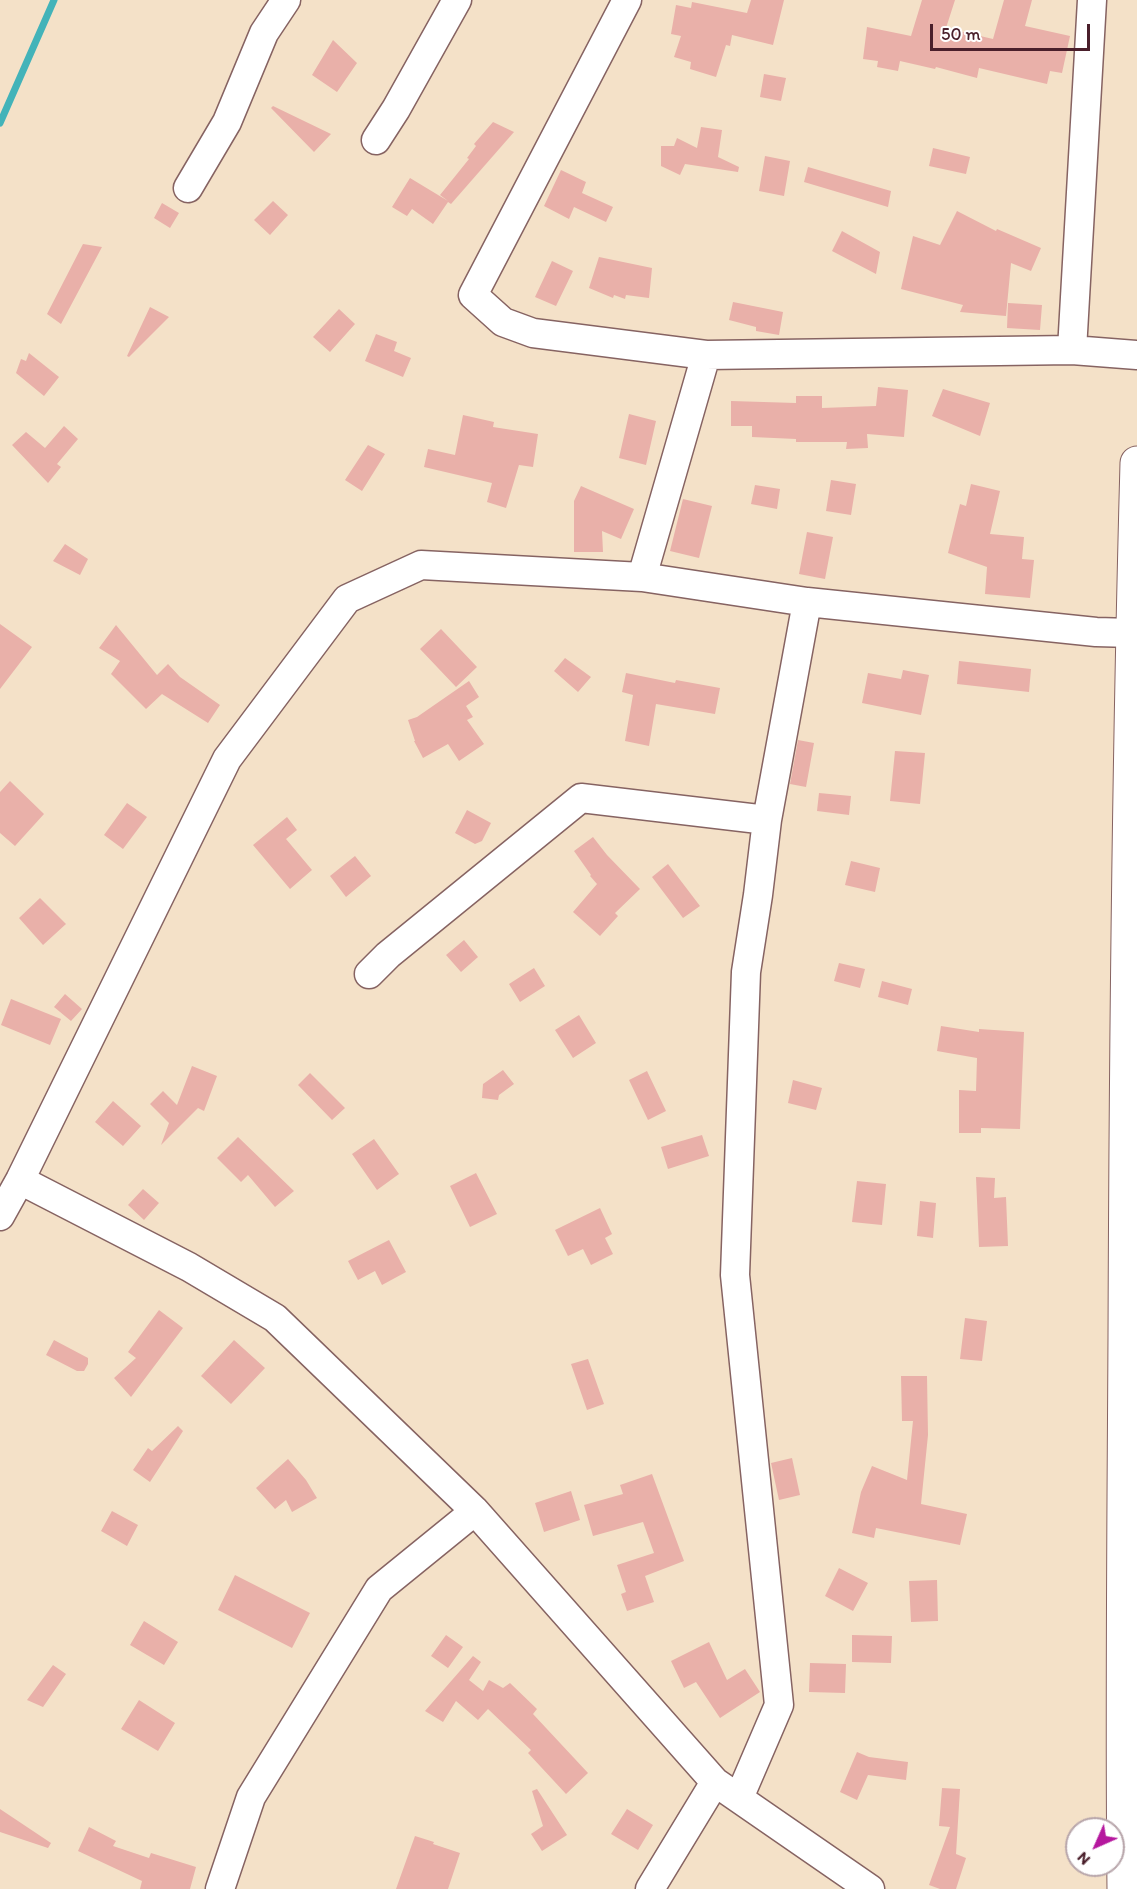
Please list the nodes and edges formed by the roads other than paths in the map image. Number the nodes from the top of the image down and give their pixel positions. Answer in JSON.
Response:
{"nodes":[{"id":1,"x":286,"y":0,"type":"edge"},
{"id":2,"x":456,"y":0,"type":"edge"},
{"id":3,"x":627,"y":0,"type":"edge"},
{"id":4,"x":1092,"y":0,"type":"edge"},
{"id":5,"x":376,"y":140,"type":"dead end"},
{"id":6,"x":188,"y":188,"type":"dead end"},
{"id":7,"x":1072,"y":350,"type":"junction"},
{"id":8,"x":1137,"y":354,"type":"edge"},
{"id":9,"x":706,"y":355,"type":"junction"},
{"id":10,"x":1137,"y":463,"type":"edge"},
{"id":11,"x":642,"y":577,"type":"junction"},
{"id":12,"x":807,"y":602,"type":"junction"},
{"id":13,"x":1132,"y":633,"type":"junction"},
{"id":14,"x":767,"y":820,"type":"junction"},
{"id":15,"x":1133,"y":922,"type":"edge"},
{"id":16,"x":369,"y":974,"type":"dead end"},
{"id":17,"x":20,"y":1180,"type":"junction"},
{"id":18,"x":0,"y":1216,"type":"edge"},
{"id":19,"x":475,"y":1511,"type":"junction"},
{"id":20,"x":1130,"y":1692,"type":"edge"},
{"id":21,"x":715,"y":1782,"type":"junction"},
{"id":22,"x":739,"y":1798,"type":"junction"},
{"id":23,"x":220,"y":1889,"type":"edge"},
{"id":24,"x":650,"y":1889,"type":"edge"},
{"id":25,"x":870,"y":1889,"type":"edge"},
{"id":26,"x":1124,"y":1889,"type":"edge"}],
"edges":[{"from":1,"to":6,"type":"street"},
{"from":2,"to":5,"type":"street"},
{"from":3,"to":9,"type":"street"},
{"from":4,"to":7,"type":"street"},
{"from":7,"to":8,"type":"street"},
{"from":7,"to":9,"type":"street"},
{"from":9,"to":11,"type":"street"},
{"from":10,"to":13,"type":"main road"},
{"from":11,"to":12,"type":"street"},
{"from":11,"to":17,"type":"street"},
{"from":12,"to":13,"type":"street"},
{"from":12,"to":14,"type":"street"},
{"from":13,"to":15,"type":"main road"},
{"from":14,"to":16,"type":"street"},
{"from":14,"to":22,"type":"street"},
{"from":15,"to":20,"type":"main road"},
{"from":17,"to":18,"type":"street"},
{"from":17,"to":19,"type":"street"},
{"from":19,"to":21,"type":"street"},
{"from":19,"to":23,"type":"street"},
{"from":20,"to":26,"type":"main road"},
{"from":21,"to":22,"type":"street"},
{"from":21,"to":24,"type":"street"},
{"from":22,"to":25,"type":"street"}]}
